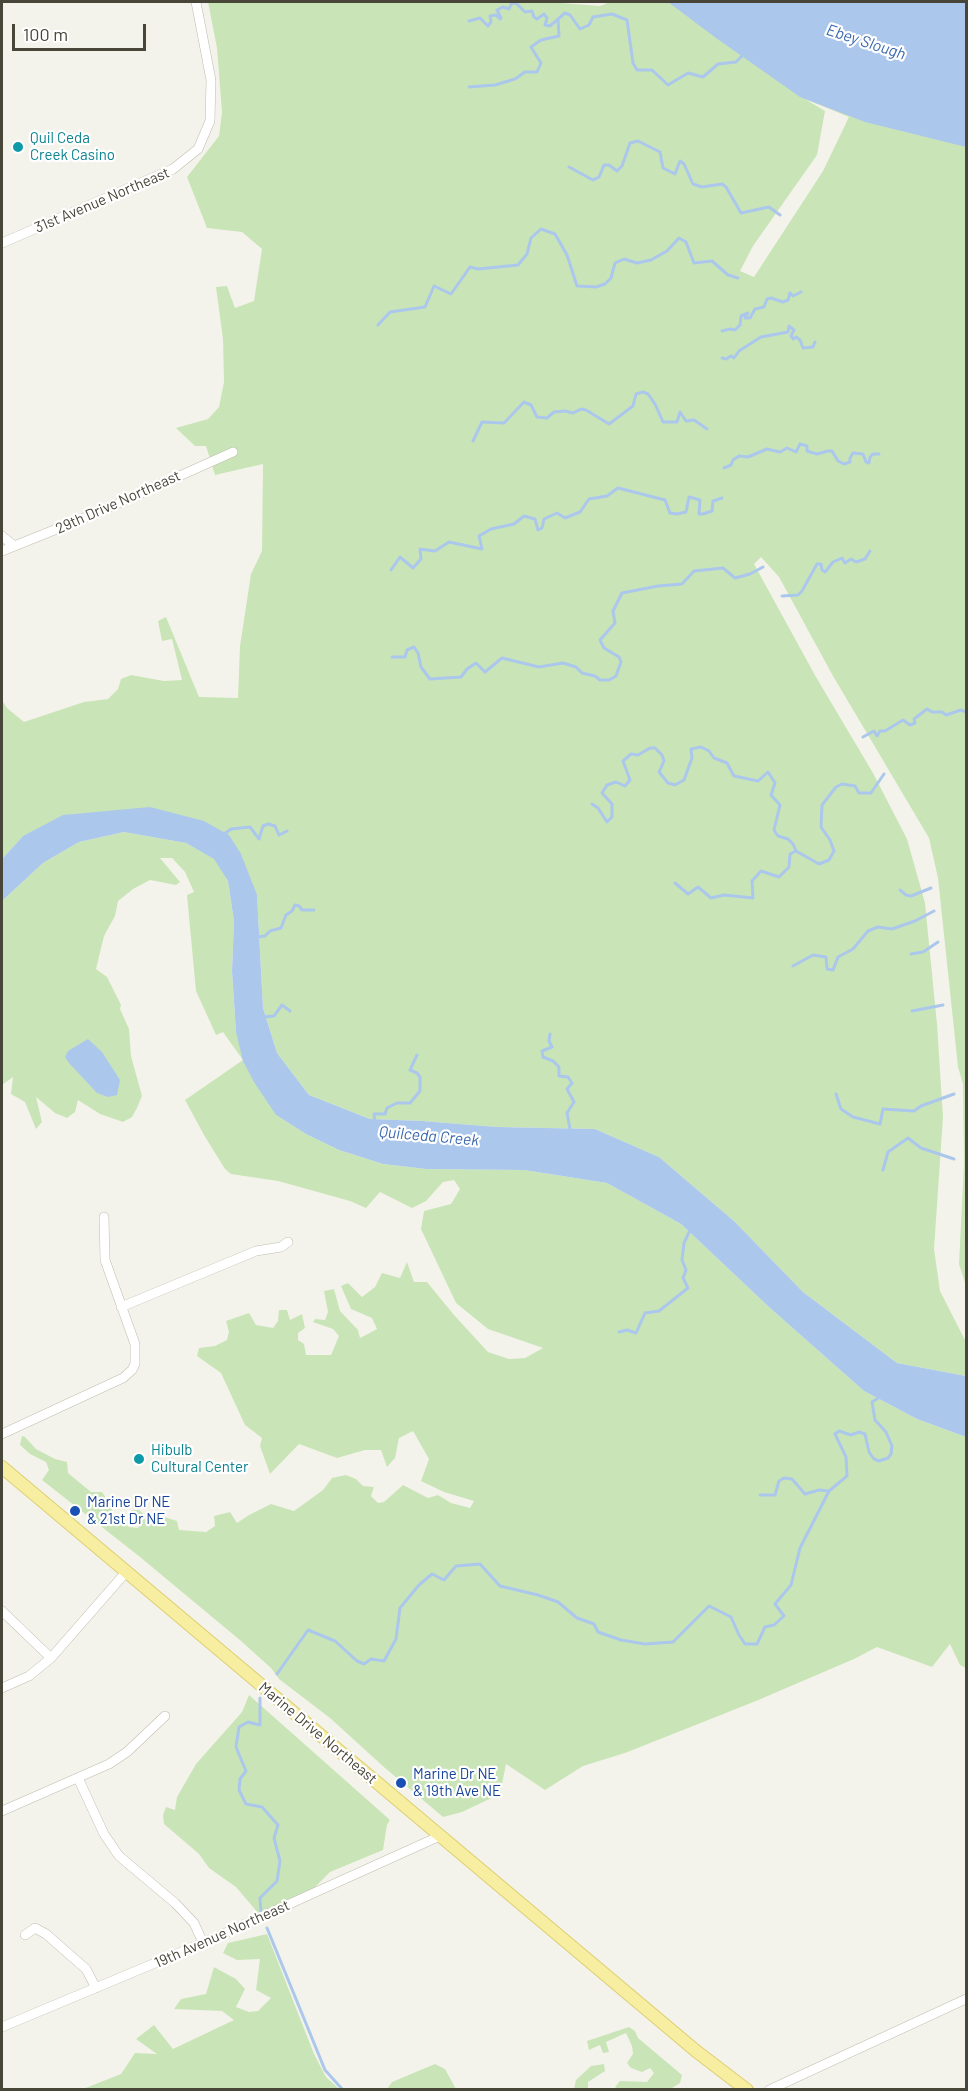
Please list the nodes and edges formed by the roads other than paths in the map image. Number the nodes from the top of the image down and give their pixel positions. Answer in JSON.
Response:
{"nodes":[{"id":1,"x":196,"y":2,"type":"edge"},
{"id":2,"x":2,"y":243,"type":"edge"},
{"id":3,"x":233,"y":452,"type":"dead end"},
{"id":4,"x":2,"y":536,"type":"edge"},
{"id":5,"x":13,"y":546,"type":"junction"},
{"id":6,"x":2,"y":551,"type":"edge"},
{"id":7,"x":104,"y":1217,"type":"dead end"},
{"id":8,"x":288,"y":1242,"type":"dead end"},
{"id":9,"x":121,"y":1307,"type":"junction"},
{"id":10,"x":2,"y":1434,"type":"edge"},
{"id":11,"x":2,"y":1467,"type":"edge"},
{"id":12,"x":127,"y":1571,"type":"junction"},
{"id":13,"x":2,"y":1611,"type":"edge"},
{"id":14,"x":51,"y":1658,"type":"junction"},
{"id":15,"x":2,"y":1688,"type":"edge"},
{"id":16,"x":165,"y":1716,"type":"dead end"},
{"id":17,"x":78,"y":1778,"type":"junction"},
{"id":18,"x":2,"y":1811,"type":"edge"},
{"id":19,"x":440,"y":1836,"type":"junction"},
{"id":20,"x":25,"y":1935,"type":"dead end"},
{"id":21,"x":203,"y":1943,"type":"junction"},
{"id":22,"x":96,"y":1988,"type":"junction"},
{"id":23,"x":966,"y":1999,"type":"edge"},
{"id":24,"x":2,"y":2027,"type":"edge"},
{"id":25,"x":747,"y":2090,"type":"edge"},
{"id":26,"x":769,"y":2090,"type":"edge"}],
"edges":[{"from":1,"to":2,"type":"street","name":"31st Avenue Northeast"},
{"from":3,"to":5,"type":"street","name":"29th Drive Northeast"},
{"from":4,"to":5,"type":"street"},
{"from":5,"to":6,"type":"street","name":"29th Drive Northeast"},
{"from":7,"to":9,"type":"street"},
{"from":8,"to":9,"type":"street"},
{"from":9,"to":10,"type":"street"},
{"from":11,"to":12,"type":"main road","name":"Marine Drive Northeast"},
{"from":12,"to":14,"type":"street"},
{"from":12,"to":19,"type":"main road","name":"Marine Drive Northeast"},
{"from":13,"to":14,"type":"street"},
{"from":14,"to":15,"type":"street"},
{"from":16,"to":17,"type":"street"},
{"from":17,"to":18,"type":"street"},
{"from":17,"to":21,"type":"street"},
{"from":19,"to":21,"type":"street","name":"19th Avenue Northeast"},
{"from":19,"to":25,"type":"main road","name":"Marine Drive Northeast"},
{"from":20,"to":22,"type":"street"},
{"from":21,"to":22,"type":"street","name":"19th Avenue Northeast"},
{"from":22,"to":24,"type":"street","name":"19th Avenue Northeast"},
{"from":23,"to":26,"type":"street"}]}
